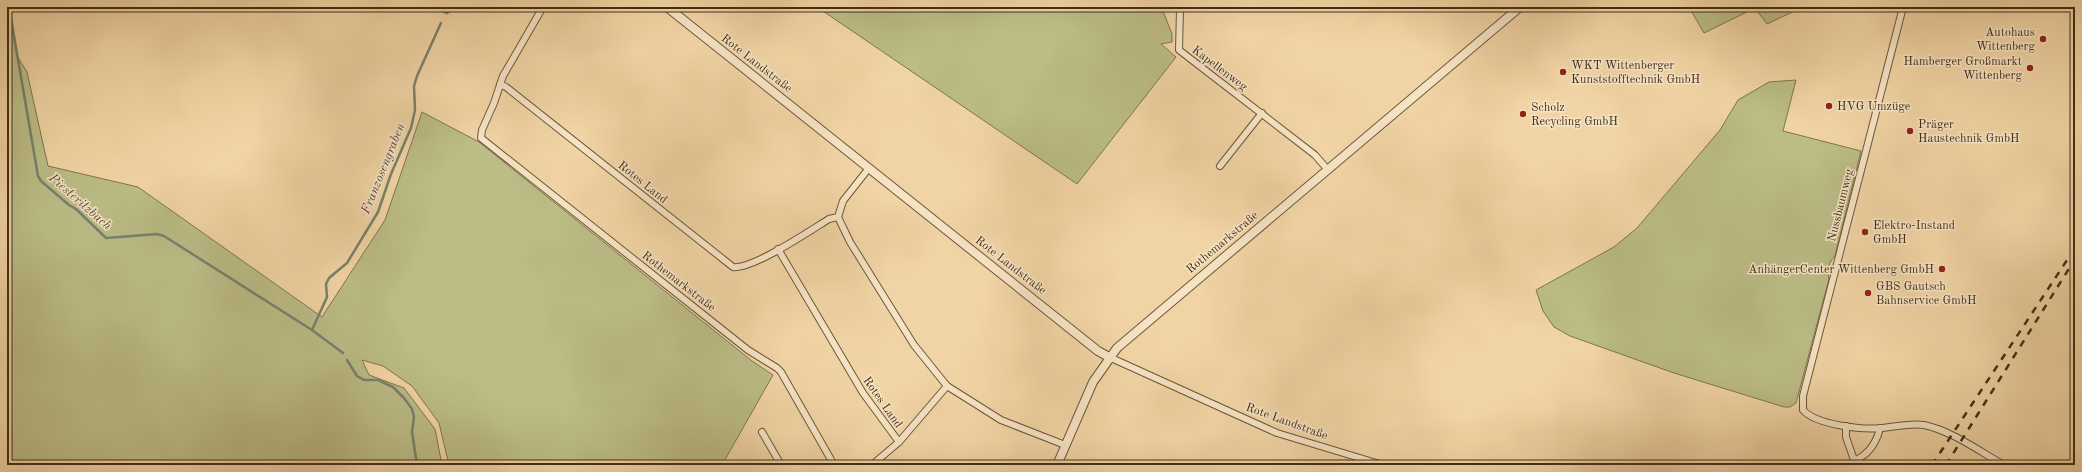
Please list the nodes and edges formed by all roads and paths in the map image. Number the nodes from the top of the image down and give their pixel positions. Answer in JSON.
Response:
{"nodes":[{"id":1,"x":543,"y":7,"type":"edge"},
{"id":2,"x":667,"y":7,"type":"edge"},
{"id":3,"x":1520,"y":7,"type":"edge"},
{"id":4,"x":1903,"y":7,"type":"edge"},
{"id":5,"x":1180,"y":9,"type":"dead end"},
{"id":6,"x":500,"y":84,"type":"junction"},
{"id":7,"x":1262,"y":113,"type":"junction"},
{"id":8,"x":1220,"y":166,"type":"dead end"},
{"id":9,"x":869,"y":168,"type":"junction"},
{"id":10,"x":1328,"y":170,"type":"junction"},
{"id":11,"x":838,"y":217,"type":"junction"},
{"id":12,"x":778,"y":249,"type":"junction"},
{"id":13,"x":1109,"y":356,"type":"junction"},
{"id":14,"x":948,"y":386,"type":"junction"},
{"id":15,"x":1846,"y":426,"type":"junction"},
{"id":16,"x":1880,"y":428,"type":"junction"},
{"id":17,"x":762,"y":432,"type":"dead end"},
{"id":18,"x":899,"y":442,"type":"junction"},
{"id":19,"x":1065,"y":445,"type":"junction"},
{"id":20,"x":1853,"y":463,"type":"edge"},
{"id":21,"x":782,"y":465,"type":"edge"},
{"id":22,"x":834,"y":465,"type":"edge"},
{"id":23,"x":872,"y":465,"type":"edge"},
{"id":24,"x":1057,"y":465,"type":"edge"},
{"id":25,"x":1383,"y":465,"type":"edge"},
{"id":26,"x":2003,"y":465,"type":"edge"}],
"edges":[{"from":1,"to":6,"type":"street"},
{"from":2,"to":9,"type":"street","name":"Rote Landstraße"},
{"from":3,"to":10,"type":"street","name":"Rothemarkstraße"},
{"from":4,"to":15,"type":"street","name":"Nussbaumweg"},
{"from":5,"to":7,"type":"street","name":"Kapellenweg"},
{"from":6,"to":12,"type":"street","name":"Rotes Land"},
{"from":6,"to":22,"type":"street","name":"Rothemarkstraße"},
{"from":7,"to":8,"type":"street"},
{"from":7,"to":10,"type":"street","name":"Kapellenweg"},
{"from":9,"to":11,"type":"street"},
{"from":9,"to":13,"type":"street","name":"Rote Landstraße"},
{"from":10,"to":13,"type":"street","name":"Rothemarkstraße"},
{"from":11,"to":12,"type":"street","name":"Rotes Land"},
{"from":11,"to":14,"type":"street"},
{"from":12,"to":18,"type":"street","name":"Rotes Land"},
{"from":13,"to":19,"type":"street","name":"Rothemarkstraße"},
{"from":13,"to":25,"type":"street","name":"Rote Landstraße"},
{"from":14,"to":18,"type":"street"},
{"from":14,"to":19,"type":"street"},
{"from":15,"to":16,"type":"street"},
{"from":15,"to":20,"type":"street"},
{"from":16,"to":20,"type":"street"},
{"from":16,"to":26,"type":"street"},
{"from":17,"to":21,"type":"street"},
{"from":18,"to":23,"type":"street"},
{"from":19,"to":24,"type":"street","name":"Rothemarkstraße"}]}
